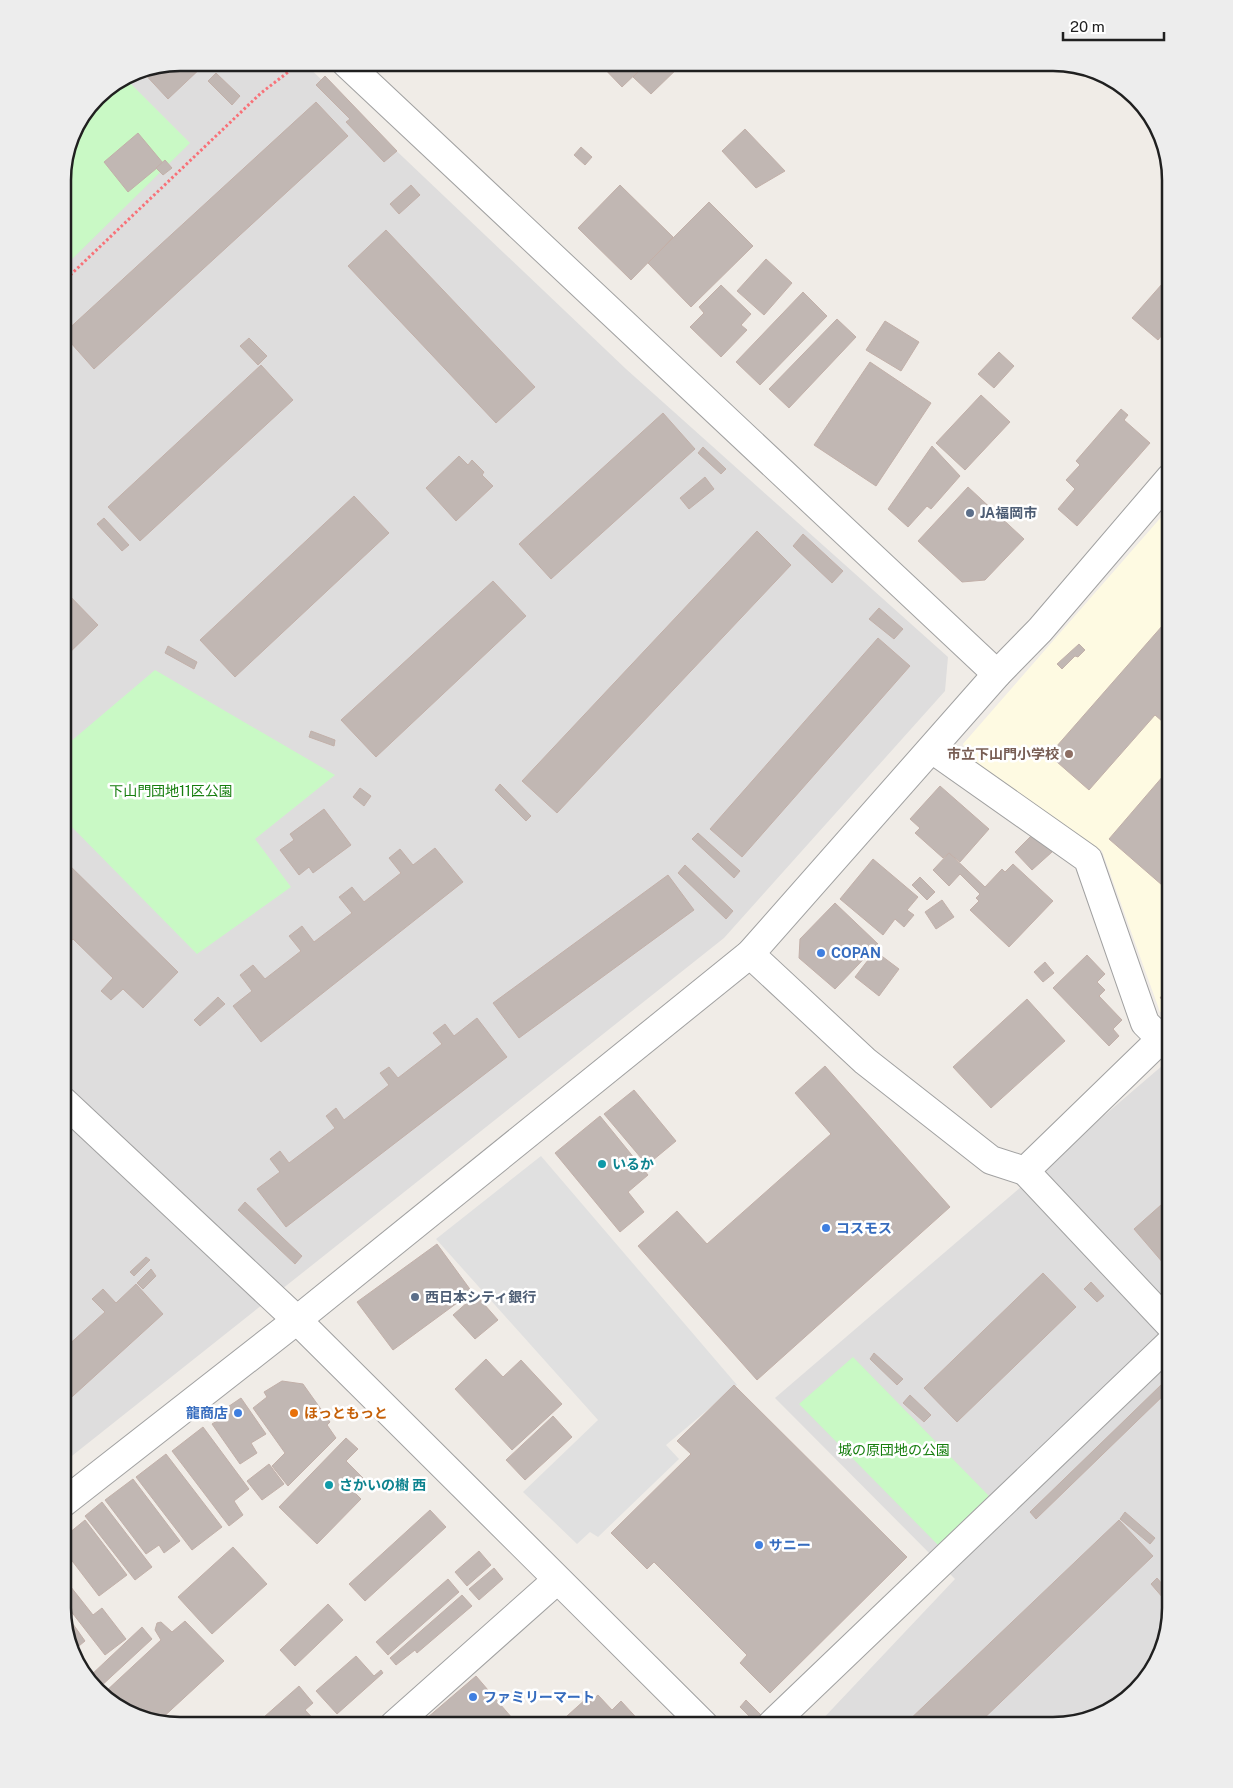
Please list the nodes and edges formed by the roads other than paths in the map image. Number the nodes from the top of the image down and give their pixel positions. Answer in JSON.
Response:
{"nodes":[{"id":1,"x":356,"y":71,"type":"edge"},
{"id":2,"x":1162,"y":487,"type":"edge"},
{"id":3,"x":997,"y":674,"type":"junction"},
{"id":4,"x":932,"y":749,"type":"junction"},
{"id":5,"x":750,"y":954,"type":"junction"},
{"id":6,"x":1162,"y":1034,"type":"edge"},
{"id":7,"x":1162,"y":1041,"type":"edge"},
{"id":8,"x":71,"y":1108,"type":"edge"},
{"id":9,"x":1025,"y":1171,"type":"junction"},
{"id":10,"x":1162,"y":1317,"type":"edge"},
{"id":11,"x":297,"y":1320,"type":"junction"},
{"id":12,"x":1162,"y":1352,"type":"edge"},
{"id":13,"x":71,"y":1496,"type":"edge"},
{"id":14,"x":557,"y":1580,"type":"junction"},
{"id":15,"x":403,"y":1717,"type":"edge"},
{"id":16,"x":696,"y":1717,"type":"edge"},
{"id":17,"x":779,"y":1717,"type":"edge"}],
"edges":[{"from":1,"to":3,"type":"street"},
{"from":2,"to":3,"type":"street"},
{"from":3,"to":4,"type":"street"},
{"from":4,"to":5,"type":"street"},
{"from":4,"to":6,"type":"street"},
{"from":5,"to":9,"type":"street"},
{"from":5,"to":11,"type":"street"},
{"from":7,"to":9,"type":"street"},
{"from":8,"to":11,"type":"street"},
{"from":9,"to":10,"type":"street"},
{"from":11,"to":13,"type":"street"},
{"from":11,"to":14,"type":"street"},
{"from":12,"to":17,"type":"street"},
{"from":14,"to":15,"type":"street"},
{"from":14,"to":16,"type":"street"}]}
